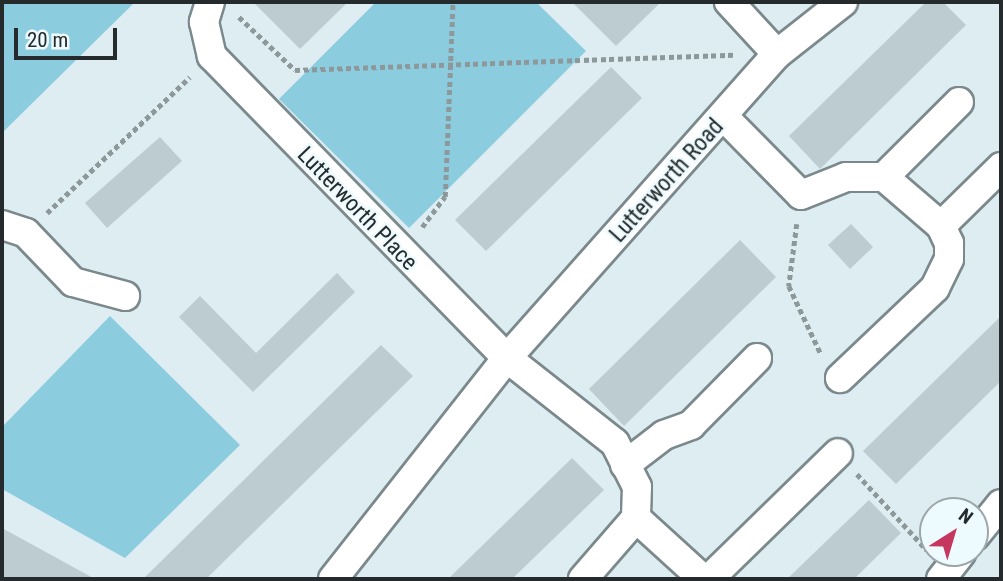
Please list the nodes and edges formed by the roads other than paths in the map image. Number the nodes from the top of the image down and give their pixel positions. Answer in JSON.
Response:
{"nodes":[{"id":1,"x":729,"y":2,"type":"edge"},
{"id":2,"x":843,"y":2,"type":"edge"},
{"id":3,"x":221,"y":6,"type":"edge"},
{"id":4,"x":776,"y":54,"type":"junction"},
{"id":5,"x":959,"y":102,"type":"dead end"},
{"id":6,"x":725,"y":118,"type":"junction"},
{"id":7,"x":1001,"y":167,"type":"edge"},
{"id":8,"x":884,"y":177,"type":"junction"},
{"id":9,"x":941,"y":226,"type":"junction"},
{"id":10,"x":14,"y":229,"type":"edge"},
{"id":11,"x":125,"y":296,"type":"dead end"},
{"id":12,"x":507,"y":358,"type":"junction"},
{"id":13,"x":757,"y":358,"type":"dead end"},
{"id":14,"x":840,"y":378,"type":"dead end"},
{"id":15,"x":838,"y":453,"type":"dead end"},
{"id":16,"x":625,"y":465,"type":"junction"},
{"id":17,"x":1001,"y":504,"type":"edge"},
{"id":18,"x":636,"y":518,"type":"junction"},
{"id":19,"x":989,"y":519,"type":"edge"},
{"id":20,"x":333,"y":579,"type":"edge"},
{"id":21,"x":583,"y":579,"type":"edge"},
{"id":22,"x":703,"y":579,"type":"edge"},
{"id":23,"x":709,"y":579,"type":"edge"}],
"edges":[{"from":1,"to":4,"type":"street"},
{"from":2,"to":4,"type":"street","name":"Lutterworth Road"},
{"from":3,"to":12,"type":"street","name":"Lutterworth Place"},
{"from":4,"to":6,"type":"street","name":"Lutterworth Road"},
{"from":5,"to":8,"type":"street"},
{"from":6,"to":8,"type":"street"},
{"from":6,"to":12,"type":"street","name":"Lutterworth Road"},
{"from":7,"to":9,"type":"street"},
{"from":8,"to":9,"type":"street"},
{"from":9,"to":14,"type":"street"},
{"from":10,"to":11,"type":"street"},
{"from":12,"to":16,"type":"street"},
{"from":12,"to":20,"type":"street","name":"Lutterworth Road"},
{"from":13,"to":16,"type":"street"},
{"from":15,"to":23,"type":"street"},
{"from":16,"to":18,"type":"street"},
{"from":17,"to":19,"type":"street"},
{"from":18,"to":21,"type":"street"},
{"from":18,"to":22,"type":"street"}]}
